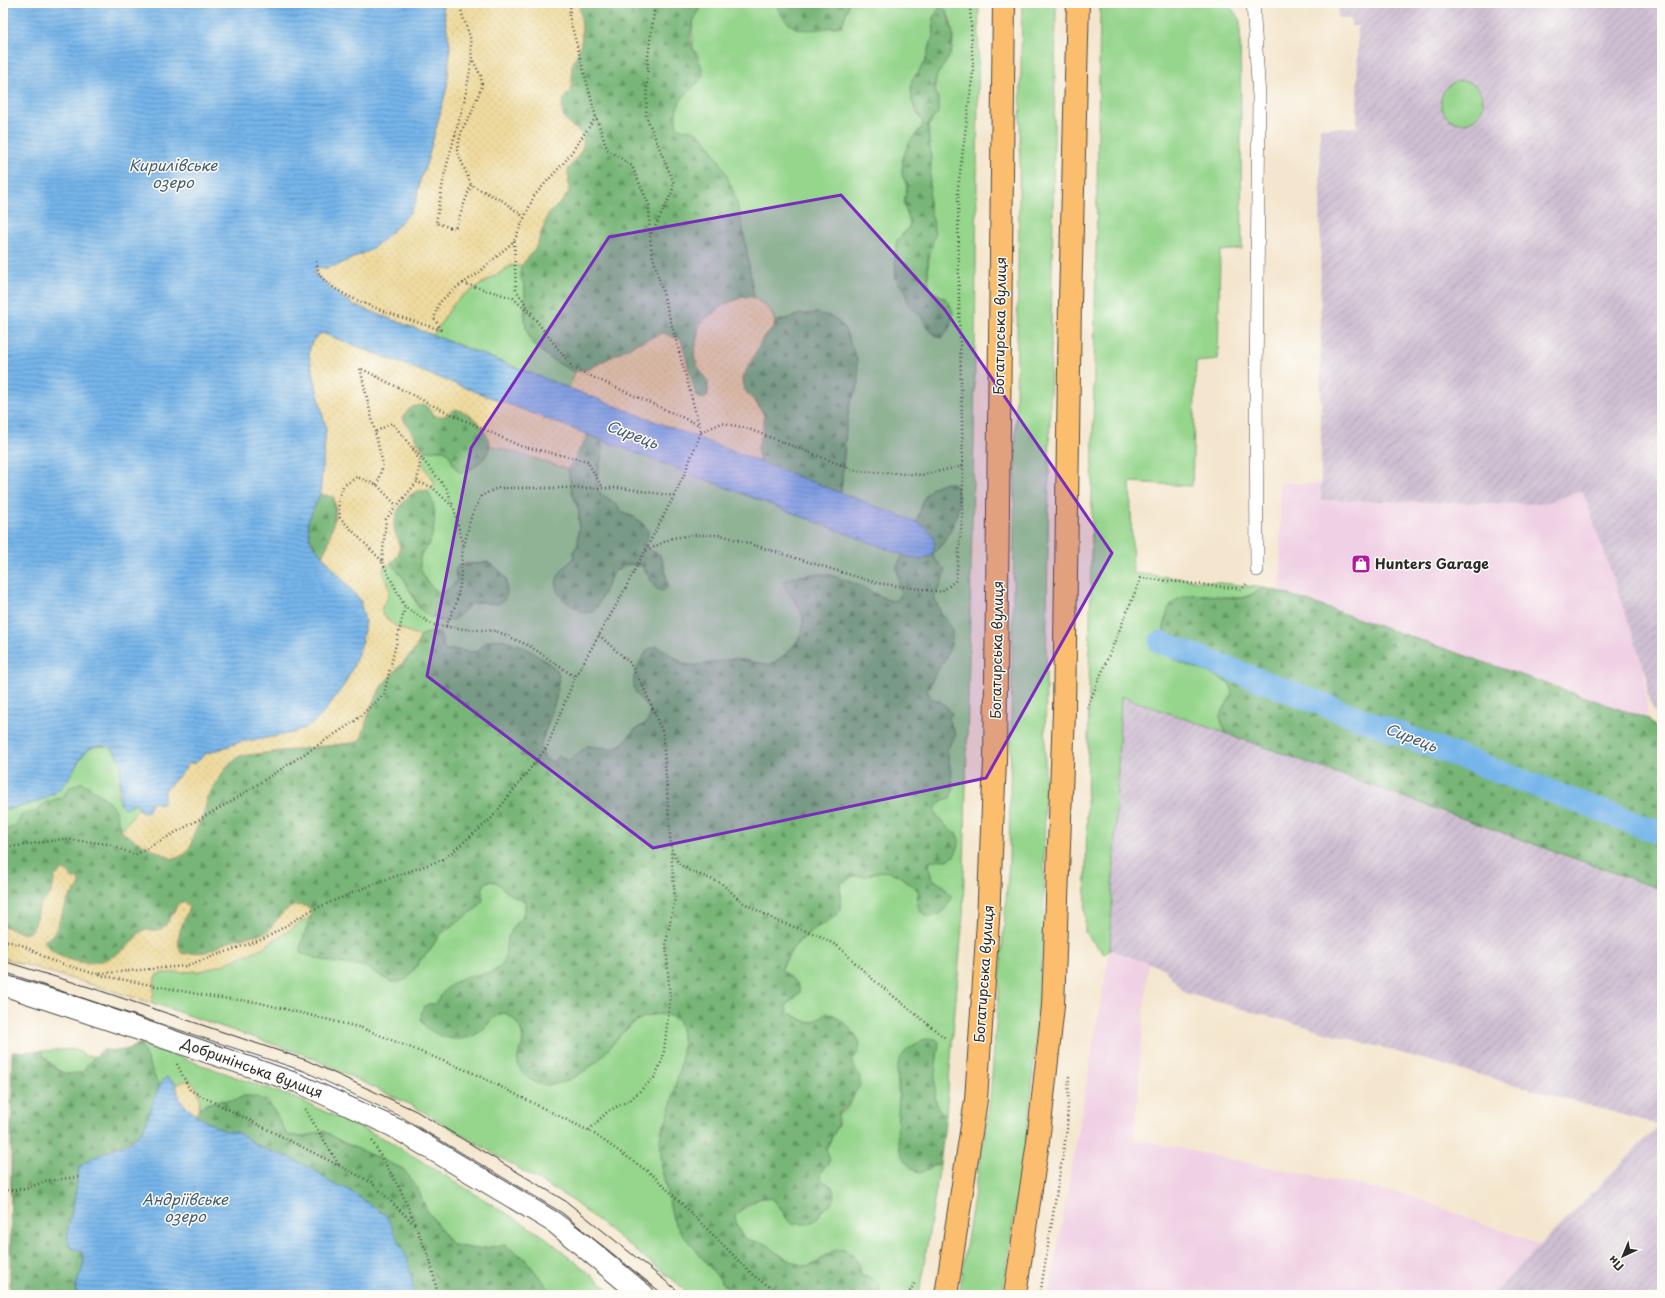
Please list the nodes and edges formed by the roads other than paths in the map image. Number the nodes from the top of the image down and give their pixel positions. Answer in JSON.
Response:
{"nodes":[{"id":1,"x":1004,"y":3,"type":"edge"},
{"id":2,"x":1078,"y":3,"type":"edge"},
{"id":3,"x":1253,"y":3,"type":"edge"},
{"id":4,"x":1257,"y":570,"type":"road end"},
{"id":5,"x":3,"y":984,"type":"edge"},
{"id":6,"x":643,"y":1295,"type":"edge"},
{"id":7,"x":946,"y":1295,"type":"edge"},
{"id":8,"x":1015,"y":1295,"type":"edge"}],
"edges":[{"from":1,"to":7,"type":"main road","name":"Богатирська вулиця"},
{"from":2,"to":8,"type":"main road"},
{"from":3,"to":4,"type":"lane"},
{"from":5,"to":6,"type":"street","name":"Добринінська вулиця"}]}
